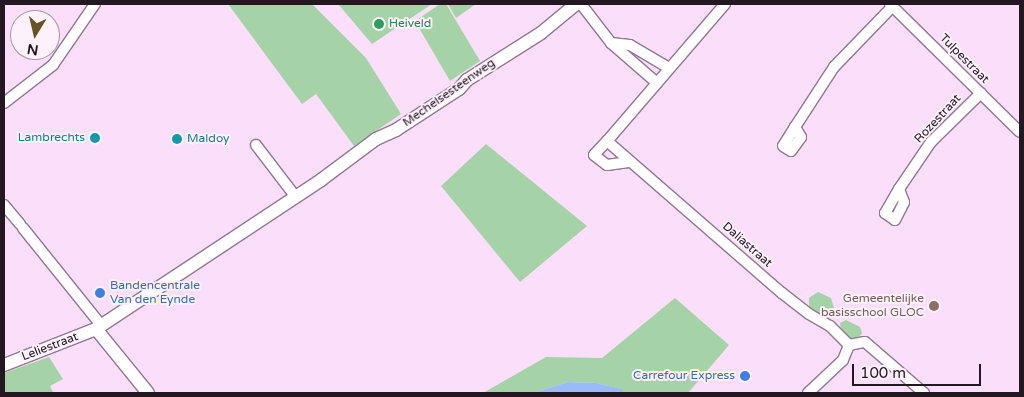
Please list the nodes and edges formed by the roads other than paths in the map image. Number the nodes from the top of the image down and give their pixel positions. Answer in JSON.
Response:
{"nodes":[{"id":1,"x":95,"y":4,"type":"edge"},
{"id":2,"x":576,"y":4,"type":"edge"},
{"id":3,"x":581,"y":4,"type":"edge"},
{"id":4,"x":725,"y":4,"type":"edge"},
{"id":5,"x":892,"y":5,"type":"edge"},
{"id":6,"x":611,"y":43,"type":"junction"},
{"id":7,"x":669,"y":68,"type":"junction"},
{"id":8,"x":657,"y":82,"type":"junction"},
{"id":9,"x":981,"y":93,"type":"junction"},
{"id":10,"x":4,"y":103,"type":"edge"},
{"id":11,"x":795,"y":127,"type":"dead end"},
{"id":12,"x":1020,"y":132,"type":"edge"},
{"id":13,"x":607,"y":141,"type":"junction"},
{"id":14,"x":256,"y":145,"type":"dead end"},
{"id":15,"x":629,"y":162,"type":"junction"},
{"id":16,"x":899,"y":189,"type":"dead end"},
{"id":17,"x":295,"y":196,"type":"junction"},
{"id":18,"x":4,"y":205,"type":"edge"},
{"id":19,"x":98,"y":327,"type":"junction"},
{"id":20,"x":849,"y":345,"type":"junction"},
{"id":21,"x":4,"y":365,"type":"edge"},
{"id":22,"x":148,"y":393,"type":"edge"},
{"id":23,"x":808,"y":393,"type":"edge"},
{"id":24,"x":924,"y":393,"type":"edge"}],
"edges":[{"from":1,"to":10,"type":"street"},
{"from":2,"to":17,"type":"street","name":"Mechelsesteenweg"},
{"from":3,"to":6,"type":"street"},
{"from":4,"to":7,"type":"street"},
{"from":5,"to":9,"type":"street","name":"Tulpestraat"},
{"from":5,"to":11,"type":"street"},
{"from":6,"to":7,"type":"street"},
{"from":6,"to":8,"type":"street"},
{"from":7,"to":8,"type":"street"},
{"from":8,"to":13,"type":"street"},
{"from":9,"to":12,"type":"street","name":"Tulpestraat"},
{"from":9,"to":16,"type":"street","name":"Rozestraat"},
{"from":13,"to":15,"type":"street","name":"Daliastraat"},
{"from":13,"to":15,"type":"street"},
{"from":14,"to":17,"type":"street"},
{"from":15,"to":20,"type":"street","name":"Daliastraat"},
{"from":17,"to":19,"type":"street","name":"Mechelsesteenweg"},
{"from":18,"to":19,"type":"street"},
{"from":19,"to":21,"type":"street","name":"Leliestraat"},
{"from":19,"to":22,"type":"street"},
{"from":20,"to":23,"type":"street"},
{"from":20,"to":24,"type":"street"}]}
